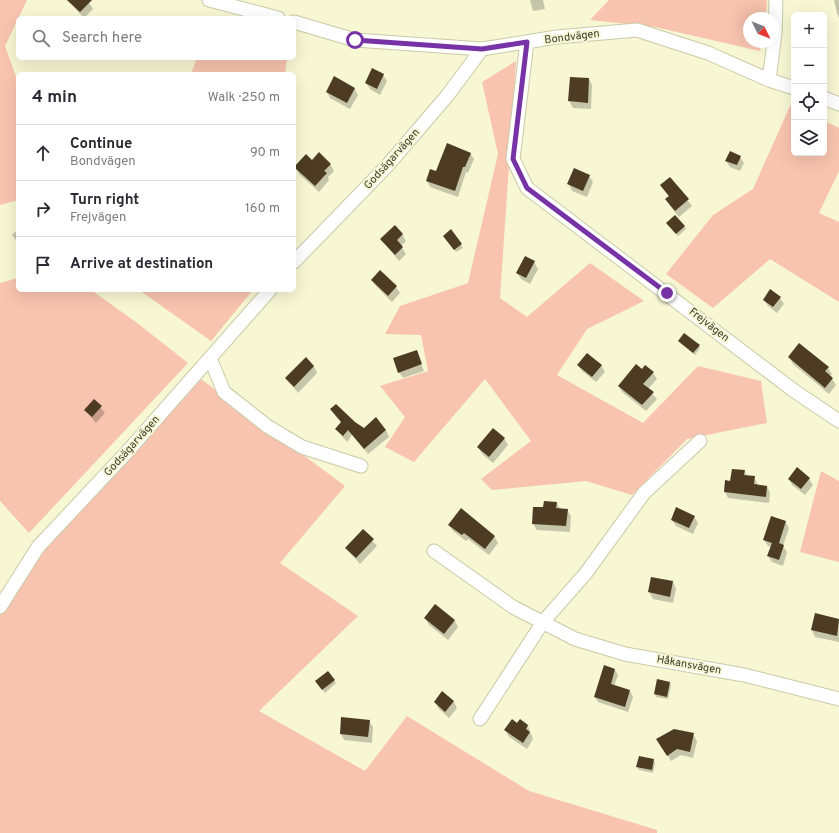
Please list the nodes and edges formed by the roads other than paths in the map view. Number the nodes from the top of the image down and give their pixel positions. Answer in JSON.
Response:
{"nodes":[{"id":1,"x":209,"y":0,"type":"edge"},
{"id":2,"x":776,"y":0,"type":"edge"},
{"id":3,"x":270,"y":16,"type":"edge"},
{"id":4,"x":296,"y":23,"type":"edge"},
{"id":5,"x":527,"y":42,"type":"junction"},
{"id":6,"x":482,"y":49,"type":"junction"},
{"id":7,"x":769,"y":80,"type":"junction"},
{"id":8,"x":791,"y":87,"type":"edge"},
{"id":9,"x":827,"y":99,"type":"edge"},
{"id":10,"x":839,"y":104,"type":"edge"},
{"id":11,"x":296,"y":260,"type":"edge"},
{"id":12,"x":268,"y":292,"type":"edge"},
{"id":13,"x":210,"y":358,"type":"junction"},
{"id":14,"x":839,"y":421,"type":"edge"},
{"id":15,"x":700,"y":441,"type":"dead end"},
{"id":16,"x":361,"y":466,"type":"dead end"},
{"id":17,"x":434,"y":551,"type":"dead end"},
{"id":18,"x":0,"y":607,"type":"edge"},
{"id":19,"x":543,"y":622,"type":"junction"},
{"id":20,"x":839,"y":699,"type":"edge"},
{"id":21,"x":480,"y":719,"type":"dead end"}],
"edges":[{"from":1,"to":3,"type":"street"},
{"from":2,"to":7,"type":"street"},
{"from":4,"to":6,"type":"street","name":"Bondvägen"},
{"from":5,"to":6,"type":"street","name":"Bondvägen"},
{"from":5,"to":7,"type":"street","name":"Bondvägen"},
{"from":5,"to":14,"type":"street","name":"Frejvägen"},
{"from":6,"to":11,"type":"street","name":"Godsägarvägen"},
{"from":7,"to":8,"type":"street","name":"Bondvägen"},
{"from":9,"to":10,"type":"street"},
{"from":12,"to":13,"type":"street","name":"Godsägarvägen"},
{"from":13,"to":16,"type":"street"},
{"from":13,"to":18,"type":"street","name":"Godsägarvägen"},
{"from":15,"to":19,"type":"street"},
{"from":17,"to":19,"type":"street","name":"Håkansvägen"},
{"from":19,"to":20,"type":"street","name":"Håkansvägen"},
{"from":19,"to":21,"type":"street"}]}
